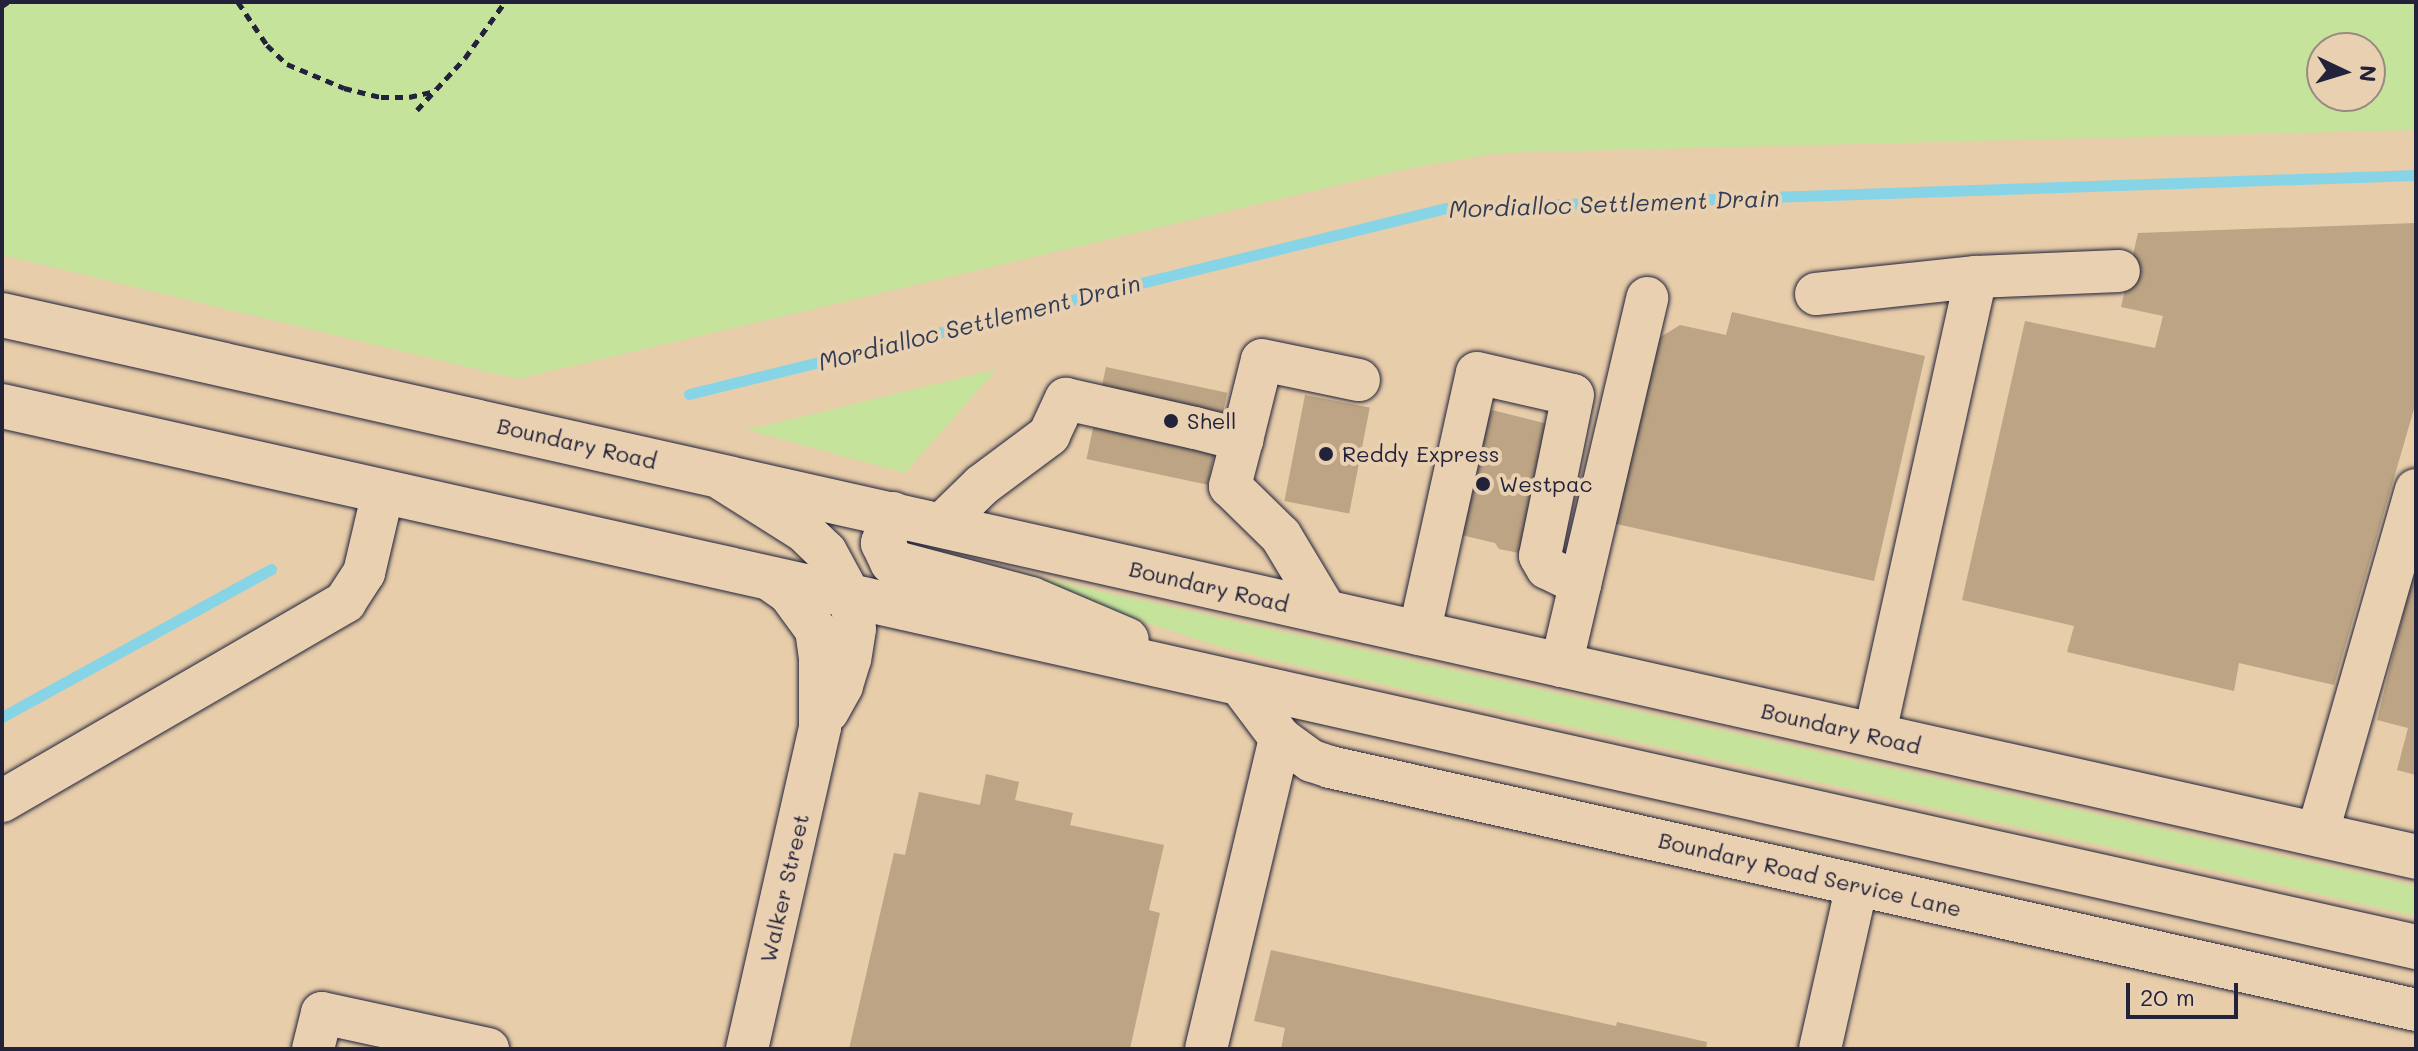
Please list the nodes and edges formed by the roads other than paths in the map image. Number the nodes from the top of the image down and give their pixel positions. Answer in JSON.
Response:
{"nodes":[{"id":1,"x":2119,"y":271,"type":"dead end"},
{"id":2,"x":1976,"y":277,"type":"junction"},
{"id":3,"x":1816,"y":294,"type":"dead end"},
{"id":4,"x":1647,"y":298,"type":"dead end"},
{"id":5,"x":2,"y":315,"type":"edge"},
{"id":6,"x":1359,"y":380,"type":"dead end"},
{"id":7,"x":1573,"y":395,"type":"junction"},
{"id":8,"x":1623,"y":405,"type":"junction"},
{"id":9,"x":2,"y":406,"type":"edge"},
{"id":10,"x":1242,"y":440,"type":"junction"},
{"id":11,"x":714,"y":474,"type":"junction"},
{"id":12,"x":2416,"y":490,"type":"edge"},
{"id":13,"x":383,"y":492,"type":"junction"},
{"id":14,"x":893,"y":514,"type":"junction"},
{"id":15,"x":941,"y":525,"type":"junction"},
{"id":16,"x":769,"y":579,"type":"junction"},
{"id":17,"x":1580,"y":584,"type":"junction"},
{"id":18,"x":851,"y":598,"type":"junction"},
{"id":19,"x":1327,"y":613,"type":"junction"},
{"id":20,"x":1419,"y":634,"type":"junction"},
{"id":21,"x":1561,"y":666,"type":"junction"},
{"id":22,"x":1194,"y":673,"type":"junction"},
{"id":23,"x":1238,"y":682,"type":"junction"},
{"id":24,"x":820,"y":727,"type":"junction"},
{"id":25,"x":1874,"y":736,"type":"junction"},
{"id":26,"x":1280,"y":738,"type":"junction"},
{"id":27,"x":2,"y":801,"type":"edge"},
{"id":28,"x":2317,"y":835,"type":"junction"},
{"id":29,"x":2416,"y":857,"type":"edge"},
{"id":30,"x":1857,"y":885,"type":"junction"},
{"id":31,"x":2416,"y":947,"type":"edge"},
{"id":32,"x":2416,"y":1010,"type":"edge"},
{"id":33,"x":313,"y":1049,"type":"edge"},
{"id":34,"x":488,"y":1049,"type":"edge"},
{"id":35,"x":747,"y":1049,"type":"edge"},
{"id":36,"x":1206,"y":1049,"type":"edge"},
{"id":37,"x":1820,"y":1049,"type":"edge"}],
"edges":[{"from":1,"to":2,"type":"street"},
{"from":2,"to":3,"type":"street"},
{"from":2,"to":25,"type":"street"},
{"from":4,"to":8,"type":"street"},
{"from":5,"to":11,"type":"main road","name":"Boundary Road"},
{"from":6,"to":10,"type":"street"},
{"from":7,"to":8,"type":"street"},
{"from":7,"to":17,"type":"street"},
{"from":7,"to":20,"type":"street"},
{"from":8,"to":17,"type":"street"},
{"from":9,"to":13,"type":"main road"},
{"from":10,"to":15,"type":"street"},
{"from":10,"to":19,"type":"street"},
{"from":11,"to":14,"type":"main road","name":"Boundary Road"},
{"from":11,"to":18,"type":"street","name":"Walker Street"},
{"from":12,"to":28,"type":"street"},
{"from":13,"to":16,"type":"main road"},
{"from":13,"to":27,"type":"street"},
{"from":14,"to":15,"type":"main road","name":"Boundary Road"},
{"from":14,"to":22,"type":"main road"},
{"from":15,"to":19,"type":"main road","name":"Boundary Road"},
{"from":16,"to":18,"type":"main road"},
{"from":16,"to":24,"type":"street","name":"Walker Street"},
{"from":17,"to":21,"type":"street"},
{"from":18,"to":22,"type":"main road"},
{"from":18,"to":24,"type":"street","name":"Walker Street"},
{"from":19,"to":20,"type":"main road","name":"Boundary Road"},
{"from":20,"to":21,"type":"main road","name":"Boundary Road"},
{"from":21,"to":25,"type":"main road","name":"Boundary Road"},
{"from":22,"to":23,"type":"main road"},
{"from":23,"to":26,"type":"street","name":"Boundary Road Service Lane"},
{"from":23,"to":31,"type":"main road"},
{"from":24,"to":35,"type":"street","name":"Walker Street"},
{"from":25,"to":28,"type":"main road","name":"Boundary Road"},
{"from":26,"to":30,"type":"street","name":"Boundary Road Service Lane"},
{"from":26,"to":36,"type":"street"},
{"from":28,"to":29,"type":"main road","name":"Boundary Road"},
{"from":30,"to":32,"type":"street","name":"Boundary Road Service Lane"},
{"from":30,"to":37,"type":"street"},
{"from":33,"to":34,"type":"street"}]}
